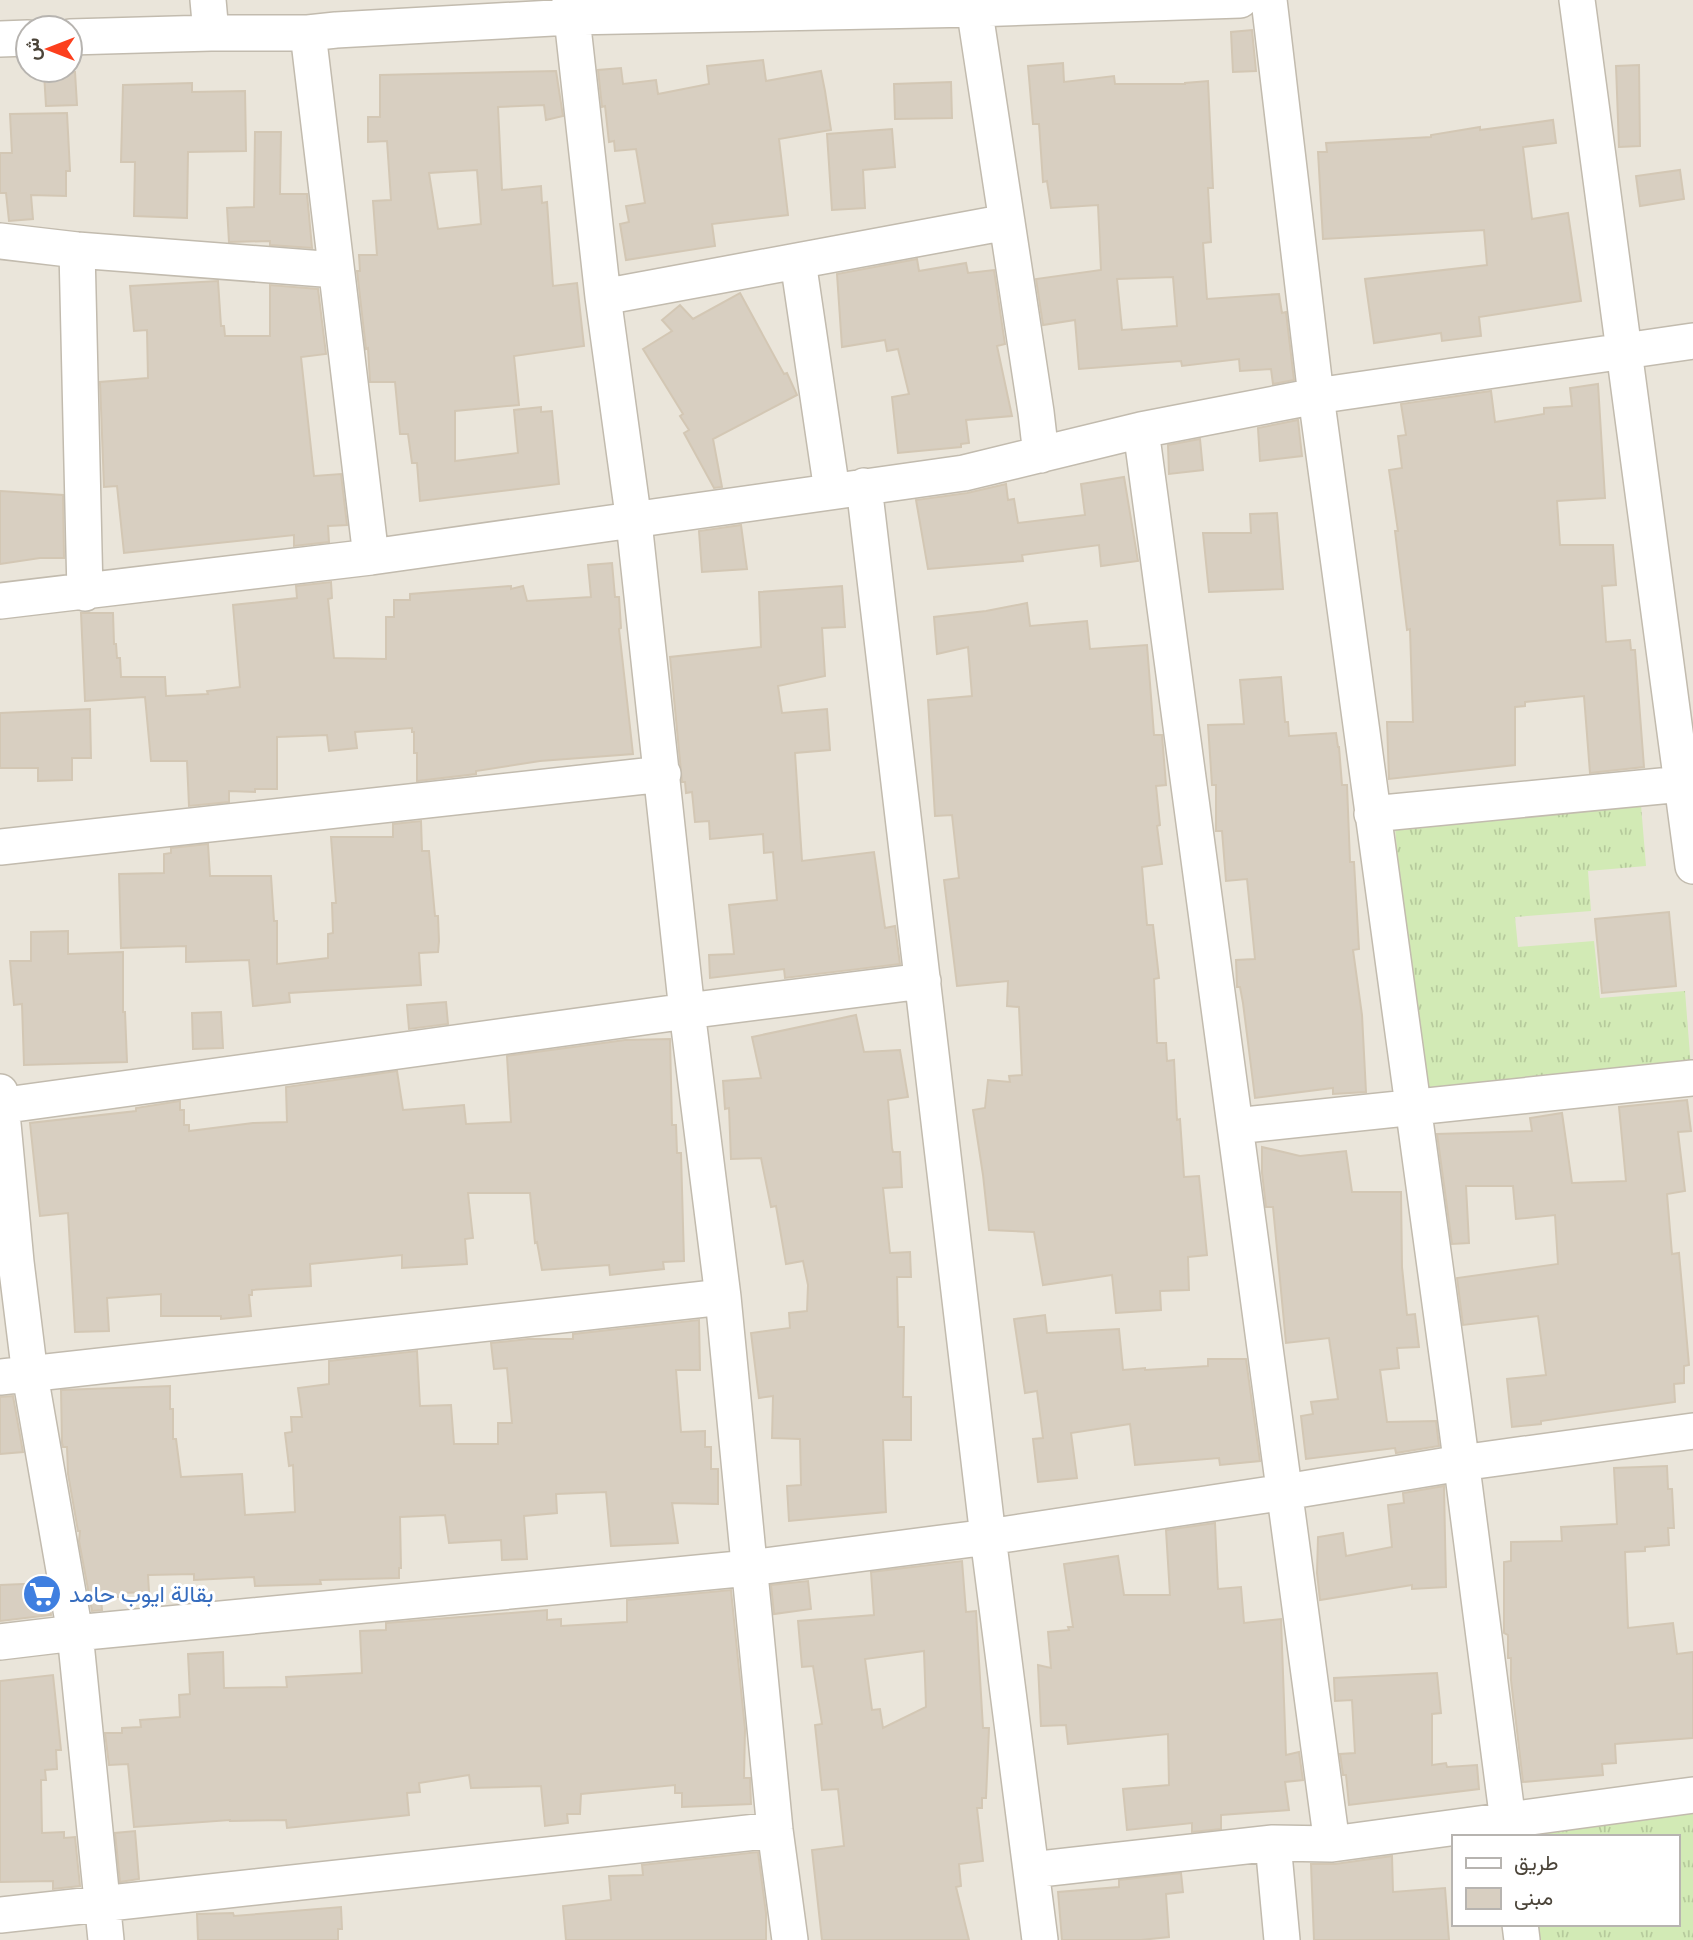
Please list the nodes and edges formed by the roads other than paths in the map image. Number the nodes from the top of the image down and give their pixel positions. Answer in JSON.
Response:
{"nodes":[{"id":1,"x":1240,"y":0,"type":"edge"},
{"id":2,"x":1269,"y":0,"type":"edge"},
{"id":3,"x":1577,"y":0,"type":"edge"},
{"id":4,"x":974,"y":4,"type":"edge"},
{"id":5,"x":571,"y":8,"type":"edge"},
{"id":6,"x":210,"y":16,"type":"edge"},
{"id":7,"x":327,"y":21,"type":"edge"},
{"id":8,"x":84,"y":35,"type":"edge"},
{"id":9,"x":1007,"y":222,"type":"junction"},
{"id":10,"x":0,"y":242,"type":"edge"},
{"id":11,"x":77,"y":250,"type":"junction"},
{"id":12,"x":797,"y":261,"type":"junction"},
{"id":13,"x":336,"y":270,"type":"junction"},
{"id":14,"x":603,"y":297,"type":"junction"},
{"id":15,"x":1693,"y":341,"type":"edge"},
{"id":16,"x":1625,"y":351,"type":"junction"},
{"id":17,"x":1316,"y":396,"type":"junction"},
{"id":18,"x":1141,"y":430,"type":"junction"},
{"id":19,"x":1041,"y":455,"type":"junction"},
{"id":20,"x":848,"y":489,"type":"junction"},
{"id":21,"x":634,"y":522,"type":"junction"},
{"id":22,"x":371,"y":557,"type":"junction"},
{"id":23,"x":85,"y":593,"type":"junction"},
{"id":24,"x":0,"y":601,"type":"edge"},
{"id":25,"x":663,"y":774,"type":"junction"},
{"id":26,"x":1682,"y":784,"type":"junction"},
{"id":27,"x":1372,"y":814,"type":"junction"},
{"id":28,"x":0,"y":847,"type":"edge"},
{"id":29,"x":1693,"y":866,"type":"edge"},
{"id":30,"x":923,"y":981,"type":"junction"},
{"id":31,"x":687,"y":1011,"type":"junction"},
{"id":32,"x":1693,"y":1078,"type":"edge"},
{"id":33,"x":1,"y":1101,"type":"edge"},
{"id":34,"x":1413,"y":1107,"type":"junction"},
{"id":35,"x":1235,"y":1126,"type":"junction"},
{"id":36,"x":723,"y":1297,"type":"junction"},
{"id":37,"x":15,"y":1376,"type":"edge"},
{"id":38,"x":1693,"y":1431,"type":"edge"},
{"id":39,"x":1461,"y":1463,"type":"junction"},
{"id":40,"x":1285,"y":1492,"type":"junction"},
{"id":41,"x":988,"y":1537,"type":"junction"},
{"id":42,"x":749,"y":1568,"type":"junction"},
{"id":43,"x":75,"y":1633,"type":"junction"},
{"id":44,"x":0,"y":1642,"type":"edge"},
{"id":45,"x":1693,"y":1796,"type":"edge"},
{"id":46,"x":1509,"y":1829,"type":"edge"},
{"id":47,"x":775,"y":1830,"type":"junction"},
{"id":48,"x":1273,"y":1843,"type":"junction"},
{"id":49,"x":1332,"y":1844,"type":"junction"},
{"id":50,"x":1031,"y":1870,"type":"junction"},
{"id":51,"x":102,"y":1903,"type":"junction"},
{"id":52,"x":0,"y":1915,"type":"edge"},
{"id":53,"x":106,"y":1940,"type":"edge"},
{"id":54,"x":790,"y":1940,"type":"edge"},
{"id":55,"x":1040,"y":1940,"type":"edge"},
{"id":56,"x":1282,"y":1940,"type":"edge"}],
"edges":[{"from":1,"to":4,"type":"street"},
{"from":2,"to":17,"type":"street"},
{"from":3,"to":16,"type":"street"},
{"from":4,"to":5,"type":"street"},
{"from":4,"to":9,"type":"street"},
{"from":5,"to":7,"type":"street"},
{"from":5,"to":14,"type":"street"},
{"from":6,"to":7,"type":"street"},
{"from":6,"to":8,"type":"street"},
{"from":7,"to":13,"type":"street"},
{"from":9,"to":12,"type":"street"},
{"from":9,"to":19,"type":"street"},
{"from":10,"to":11,"type":"street"},
{"from":11,"to":13,"type":"street"},
{"from":11,"to":23,"type":"street"},
{"from":12,"to":14,"type":"street"},
{"from":12,"to":20,"type":"street"},
{"from":13,"to":22,"type":"street"},
{"from":14,"to":21,"type":"street"},
{"from":15,"to":16,"type":"street"},
{"from":16,"to":17,"type":"street"},
{"from":16,"to":26,"type":"street"},
{"from":17,"to":18,"type":"street"},
{"from":17,"to":27,"type":"street"},
{"from":18,"to":19,"type":"street"},
{"from":18,"to":35,"type":"street"},
{"from":19,"to":20,"type":"street"},
{"from":20,"to":21,"type":"street"},
{"from":20,"to":30,"type":"street"},
{"from":21,"to":22,"type":"street"},
{"from":21,"to":25,"type":"street"},
{"from":22,"to":23,"type":"street"},
{"from":23,"to":24,"type":"street"},
{"from":25,"to":28,"type":"street"},
{"from":25,"to":31,"type":"street"},
{"from":26,"to":27,"type":"street"},
{"from":26,"to":29,"type":"street"},
{"from":27,"to":34,"type":"street"},
{"from":30,"to":31,"type":"street"},
{"from":30,"to":41,"type":"street"},
{"from":31,"to":33,"type":"street"},
{"from":31,"to":36,"type":"street"},
{"from":32,"to":34,"type":"street"},
{"from":33,"to":37,"type":"street"},
{"from":34,"to":35,"type":"street"},
{"from":34,"to":39,"type":"street"},
{"from":35,"to":40,"type":"street"},
{"from":36,"to":37,"type":"street"},
{"from":36,"to":42,"type":"street"},
{"from":37,"to":43,"type":"street"},
{"from":38,"to":39,"type":"street"},
{"from":39,"to":40,"type":"street"},
{"from":39,"to":46,"type":"street"},
{"from":40,"to":41,"type":"street"},
{"from":40,"to":49,"type":"street"},
{"from":41,"to":42,"type":"street"},
{"from":41,"to":50,"type":"street"},
{"from":42,"to":43,"type":"street"},
{"from":42,"to":47,"type":"street"},
{"from":43,"to":44,"type":"street"},
{"from":43,"to":51,"type":"street"},
{"from":45,"to":46,"type":"street"},
{"from":46,"to":49,"type":"street"},
{"from":47,"to":51,"type":"street"},
{"from":47,"to":54,"type":"street"},
{"from":48,"to":49,"type":"street"},
{"from":48,"to":50,"type":"street"},
{"from":48,"to":56,"type":"street"},
{"from":50,"to":55,"type":"street"},
{"from":51,"to":52,"type":"street"},
{"from":51,"to":53,"type":"street"}]}
